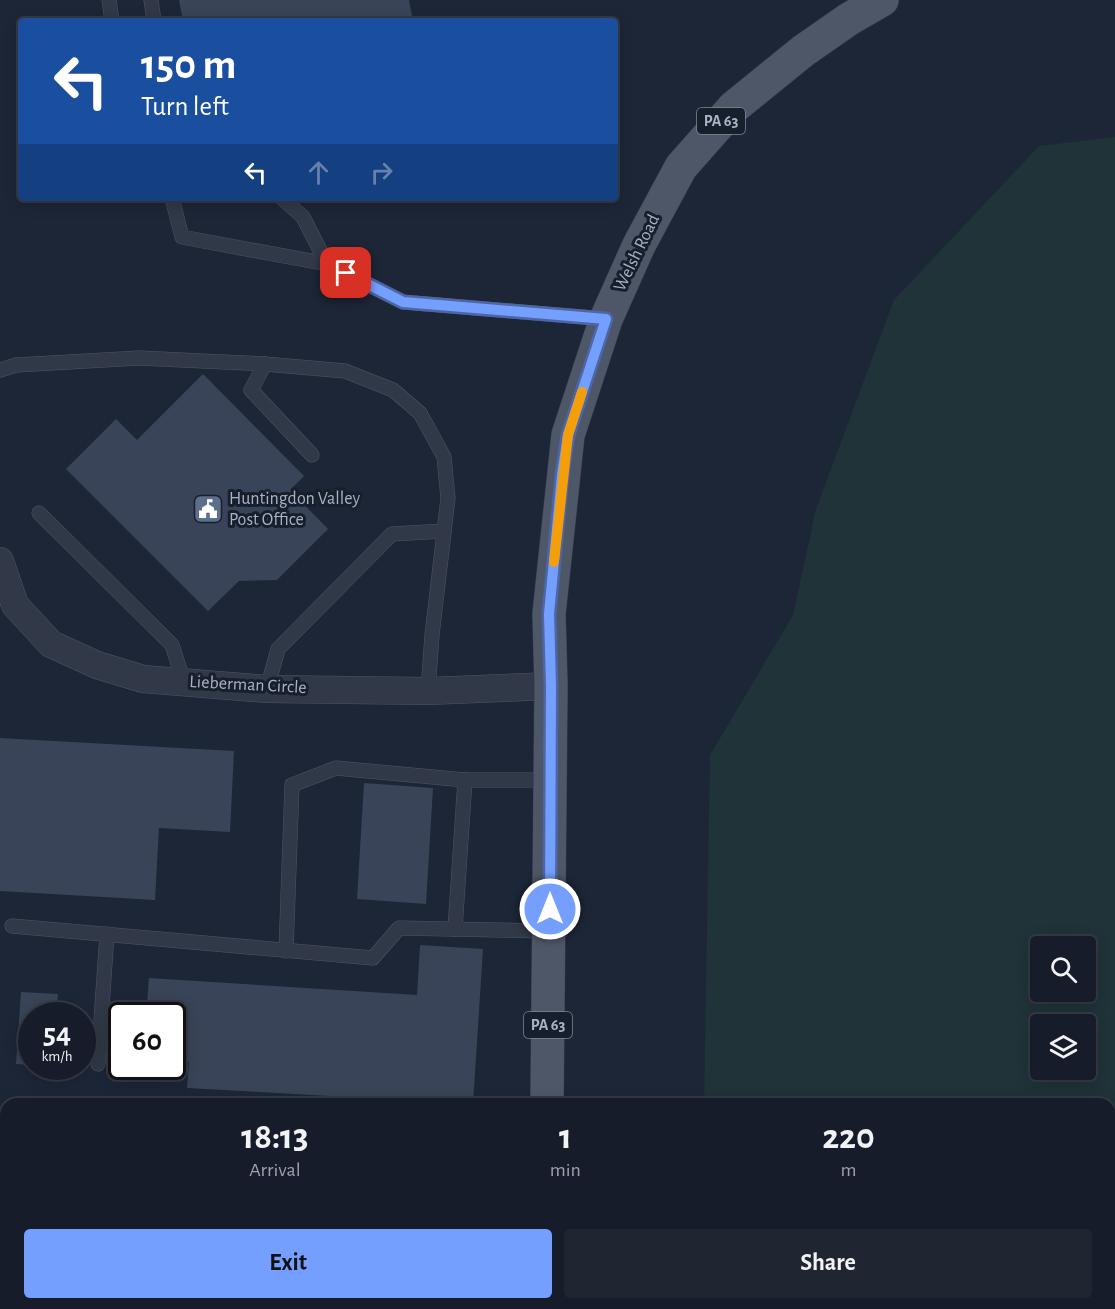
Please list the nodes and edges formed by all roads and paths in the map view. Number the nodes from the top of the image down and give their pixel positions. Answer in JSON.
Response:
{"nodes":[{"id":1,"x":109,"y":0,"type":"edge"},
{"id":2,"x":151,"y":0,"type":"edge"},
{"id":3,"x":882,"y":0,"type":"edge"},
{"id":4,"x":112,"y":18,"type":"edge"},
{"id":5,"x":154,"y":18,"type":"edge"},
{"id":6,"x":173,"y":201,"type":"edge"},
{"id":7,"x":285,"y":201,"type":"edge"},
{"id":8,"x":327,"y":264,"type":"junction"},
{"id":9,"x":606,"y":319,"type":"junction"},
{"id":10,"x":265,"y":364,"type":"junction"},
{"id":11,"x":0,"y":370,"type":"edge"},
{"id":12,"x":312,"y":455,"type":"dead end"},
{"id":13,"x":39,"y":513,"type":"dead end"},
{"id":14,"x":444,"y":531,"type":"junction"},
{"id":15,"x":0,"y":561,"type":"edge"},
{"id":16,"x":184,"y":682,"type":"junction"},
{"id":17,"x":551,"y":686,"type":"junction"},
{"id":18,"x":267,"y":689,"type":"junction"},
{"id":19,"x":428,"y":691,"type":"junction"},
{"id":20,"x":465,"y":780,"type":"junction"},
{"id":21,"x":551,"y":780,"type":"junction"},
{"id":22,"x":12,"y":926,"type":"dead end"},
{"id":23,"x":455,"y":929,"type":"junction"},
{"id":24,"x":550,"y":931,"type":"junction"},
{"id":25,"x":107,"y":934,"type":"junction"},
{"id":26,"x":286,"y":951,"type":"junction"},
{"id":27,"x":98,"y":1064,"type":"dead end"},
{"id":28,"x":547,"y":1098,"type":"edge"}],
"edges":[{"from":1,"to":4,"type":"lane"},
{"from":2,"to":5,"type":"lane"},
{"from":3,"to":9,"type":"main road","name":"Welsh Road","number":"PA 63"},
{"from":6,"to":8,"type":"lane"},
{"from":7,"to":8,"type":"lane"},
{"from":8,"to":9,"type":"lane"},
{"from":9,"to":17,"type":"main road","name":"Welsh Road","number":"PA 63"},
{"from":10,"to":11,"type":"lane"},
{"from":10,"to":12,"type":"lane"},
{"from":10,"to":14,"type":"lane"},
{"from":13,"to":16,"type":"lane"},
{"from":14,"to":18,"type":"lane"},
{"from":14,"to":19,"type":"lane"},
{"from":15,"to":16,"type":"street","name":"Lieberman Circle"},
{"from":16,"to":18,"type":"street","name":"Lieberman Circle"},
{"from":17,"to":19,"type":"street","name":"Lieberman Circle"},
{"from":17,"to":21,"type":"main road","name":"Welsh Road","number":"PA 63"},
{"from":18,"to":19,"type":"street","name":"Lieberman Circle"},
{"from":20,"to":21,"type":"lane"},
{"from":20,"to":23,"type":"lane"},
{"from":20,"to":26,"type":"lane"},
{"from":21,"to":24,"type":"main road","name":"Welsh Road","number":"PA 63"},
{"from":22,"to":25,"type":"lane"},
{"from":23,"to":24,"type":"lane"},
{"from":23,"to":26,"type":"lane"},
{"from":24,"to":28,"type":"main road","name":"Welsh Road","number":"PA 63"},
{"from":25,"to":26,"type":"lane"},
{"from":25,"to":27,"type":"lane"}]}
